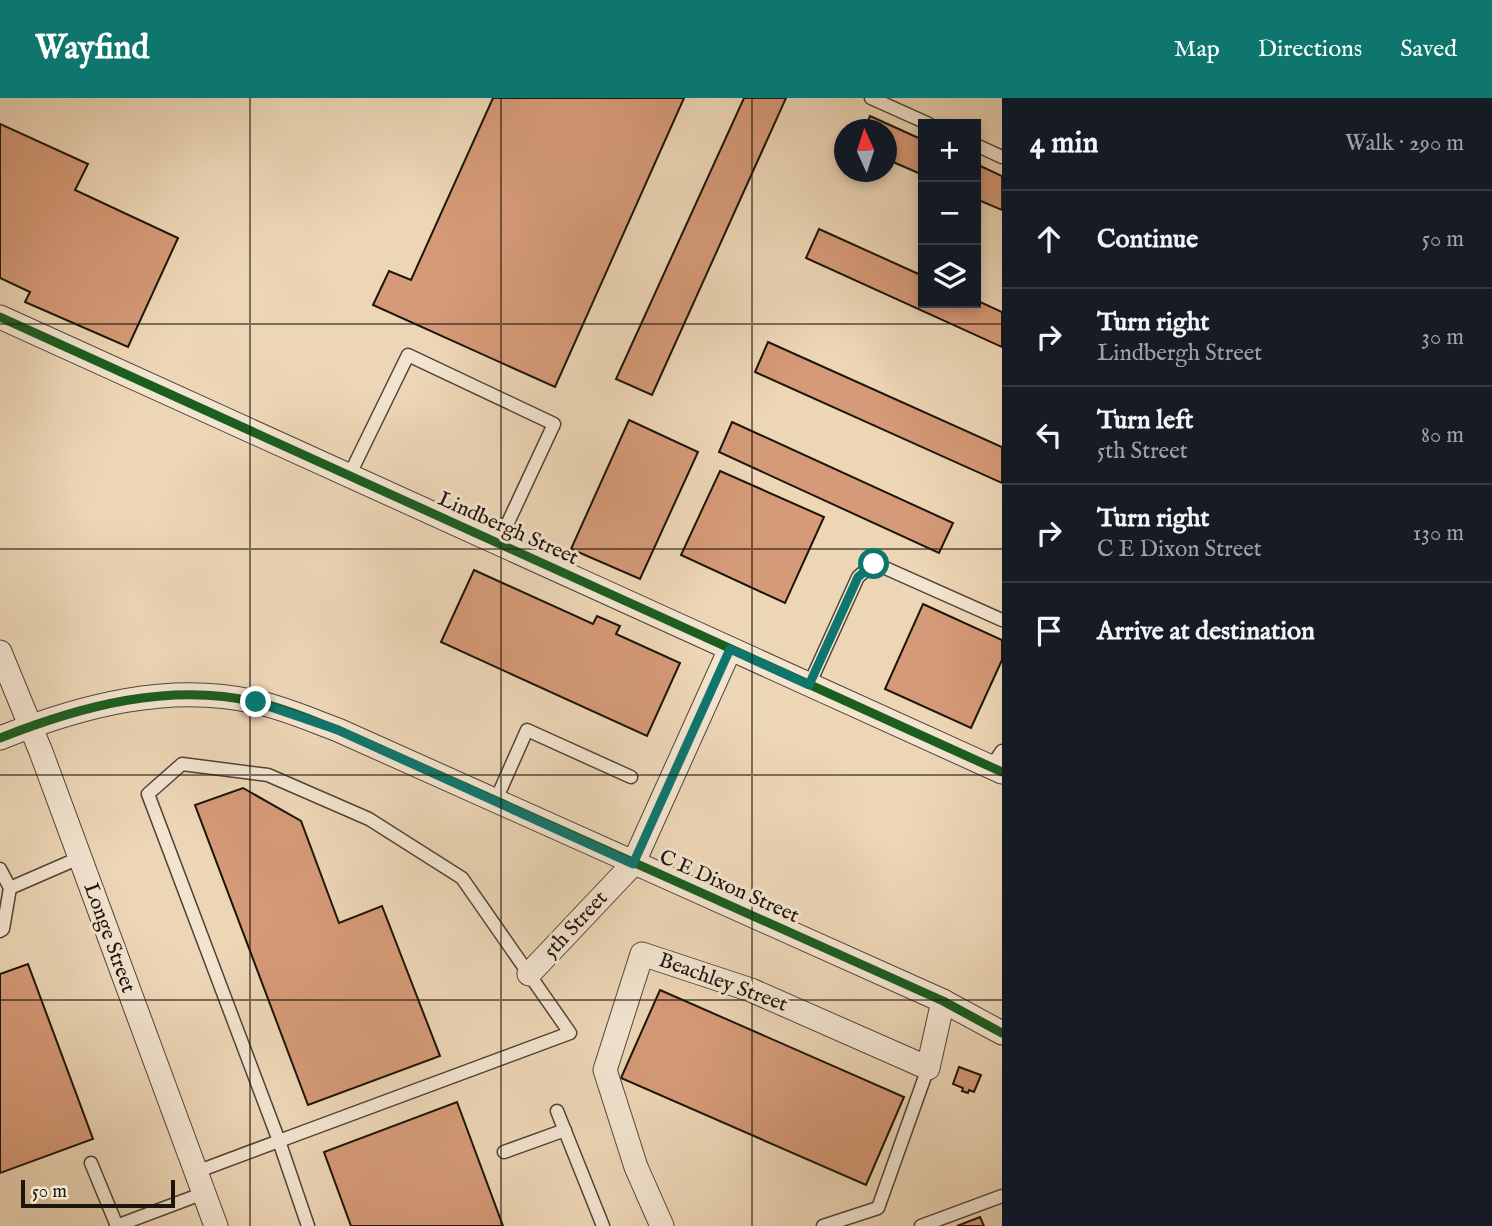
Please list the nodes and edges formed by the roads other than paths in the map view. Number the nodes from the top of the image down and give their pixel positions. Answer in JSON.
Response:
{"nodes":[{"id":1,"x":872,"y":98,"type":"edge"},
{"id":2,"x":918,"y":119,"type":"edge"},
{"id":3,"x":981,"y":147,"type":"edge"},
{"id":4,"x":1002,"y":157,"type":"edge"},
{"id":5,"x":0,"y":317,"type":"edge"},
{"id":6,"x":349,"y":476,"type":"junction"},
{"id":7,"x":498,"y":544,"type":"junction"},
{"id":8,"x":1002,"y":620,"type":"edge"},
{"id":9,"x":730,"y":649,"type":"junction"},
{"id":10,"x":0,"y":652,"type":"edge"},
{"id":11,"x":809,"y":685,"type":"junction"},
{"id":12,"x":31,"y":726,"type":"junction"},
{"id":13,"x":0,"y":738,"type":"edge"},
{"id":14,"x":999,"y":764,"type":"edge"},
{"id":15,"x":631,"y":777,"type":"dead end"},
{"id":16,"x":495,"y":802,"type":"junction"},
{"id":17,"x":79,"y":858,"type":"junction"},
{"id":18,"x":633,"y":864,"type":"junction"},
{"id":19,"x":0,"y":869,"type":"edge"},
{"id":20,"x":10,"y":888,"type":"junction"},
{"id":21,"x":0,"y":930,"type":"edge"},
{"id":22,"x":529,"y":974,"type":"junction"},
{"id":23,"x":943,"y":1001,"type":"junction"},
{"id":24,"x":1002,"y":1033,"type":"edge"},
{"id":25,"x":928,"y":1068,"type":"junction"},
{"id":26,"x":557,"y":1111,"type":"dead end"},
{"id":27,"x":565,"y":1130,"type":"junction"},
{"id":28,"x":279,"y":1141,"type":"junction"},
{"id":29,"x":504,"y":1152,"type":"dead end"},
{"id":30,"x":91,"y":1163,"type":"dead end"},
{"id":31,"x":200,"y":1183,"type":"junction"},
{"id":32,"x":1002,"y":1196,"type":"edge"},
{"id":33,"x":116,"y":1226,"type":"edge"},
{"id":34,"x":216,"y":1226,"type":"edge"},
{"id":35,"x":308,"y":1226,"type":"edge"},
{"id":36,"x":603,"y":1226,"type":"edge"},
{"id":37,"x":662,"y":1226,"type":"edge"},
{"id":38,"x":823,"y":1226,"type":"edge"},
{"id":39,"x":921,"y":1226,"type":"edge"}],
"edges":[{"from":1,"to":2,"type":"lane"},
{"from":3,"to":4,"type":"lane"},
{"from":5,"to":6,"type":"street","name":"Lindbergh Street"},
{"from":6,"to":7,"type":"street","name":"Lindbergh Street"},
{"from":6,"to":7,"type":"lane"},
{"from":7,"to":9,"type":"street","name":"Lindbergh Street"},
{"from":8,"to":11,"type":"lane"},
{"from":9,"to":11,"type":"street","name":"Lindbergh Street"},
{"from":9,"to":18,"type":"street","name":"5th Street"},
{"from":10,"to":12,"type":"street","name":"Longe Street"},
{"from":11,"to":14,"type":"street","name":"Lindbergh Street"},
{"from":12,"to":13,"type":"street","name":"C E Dixon Street"},
{"from":12,"to":16,"type":"street","name":"C E Dixon Street"},
{"from":12,"to":17,"type":"street","name":"Longe Street"},
{"from":15,"to":16,"type":"lane"},
{"from":16,"to":18,"type":"street","name":"C E Dixon Street"},
{"from":17,"to":20,"type":"lane"},
{"from":17,"to":31,"type":"street","name":"Longe Street"},
{"from":18,"to":22,"type":"street","name":"5th Street"},
{"from":18,"to":23,"type":"street","name":"C E Dixon Street"},
{"from":19,"to":20,"type":"lane"},
{"from":20,"to":21,"type":"lane"},
{"from":22,"to":28,"type":"lane"},
{"from":22,"to":28,"type":"lane"},
{"from":23,"to":24,"type":"street","name":"C E Dixon Street"},
{"from":23,"to":25,"type":"street"},
{"from":25,"to":37,"type":"street","name":"Beachley Street"},
{"from":25,"to":38,"type":"lane"},
{"from":26,"to":27,"type":"lane"},
{"from":27,"to":29,"type":"lane"},
{"from":27,"to":36,"type":"lane"},
{"from":28,"to":31,"type":"lane"},
{"from":28,"to":35,"type":"lane"},
{"from":30,"to":33,"type":"lane"},
{"from":31,"to":33,"type":"lane"},
{"from":31,"to":34,"type":"street","name":"Longe Street"},
{"from":32,"to":39,"type":"lane"}]}
